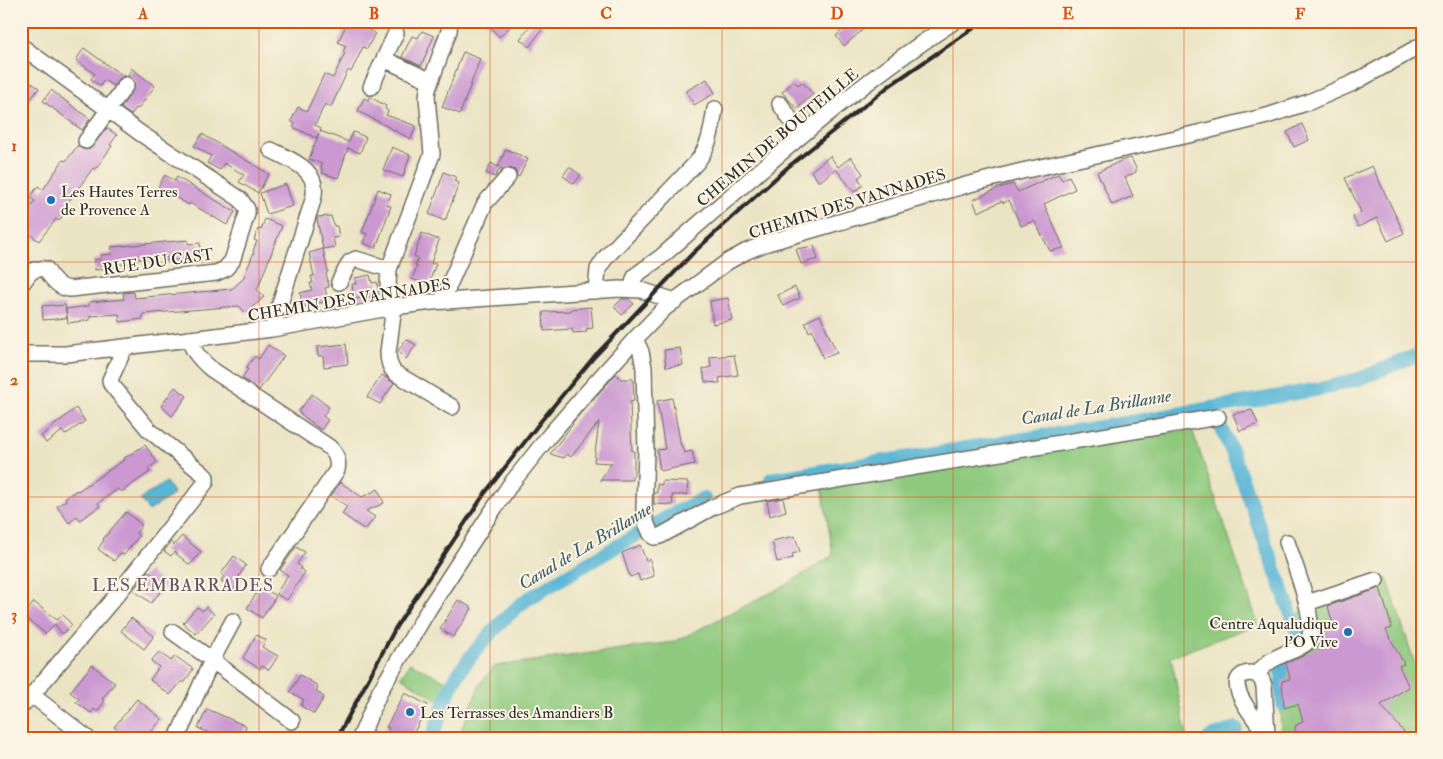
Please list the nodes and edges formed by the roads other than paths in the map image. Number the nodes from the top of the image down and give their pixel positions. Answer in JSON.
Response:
{"nodes":[{"id":1,"x":450,"y":21,"type":"edge"},
{"id":2,"x":955,"y":21,"type":"edge"},
{"id":3,"x":396,"y":33,"type":"dead end"},
{"id":4,"x":1422,"y":45,"type":"edge"},
{"id":5,"x":21,"y":46,"type":"edge"},
{"id":6,"x":384,"y":59,"type":"junction"},
{"id":7,"x":431,"y":81,"type":"junction"},
{"id":8,"x":126,"y":85,"type":"dead end"},
{"id":9,"x":371,"y":87,"type":"dead end"},
{"id":10,"x":780,"y":104,"type":"dead end"},
{"id":11,"x":715,"y":109,"type":"dead end"},
{"id":12,"x":109,"y":110,"type":"junction"},
{"id":13,"x":801,"y":134,"type":"junction"},
{"id":14,"x":86,"y":141,"type":"dead end"},
{"id":15,"x":271,"y":150,"type":"dead end"},
{"id":16,"x":508,"y":177,"type":"dead end"},
{"id":17,"x":389,"y":269,"type":"junction"},
{"id":18,"x":339,"y":282,"type":"dead end"},
{"id":19,"x":21,"y":285,"type":"edge"},
{"id":20,"x":632,"y":289,"type":"junction"},
{"id":21,"x":596,"y":291,"type":"junction"},
{"id":22,"x":442,"y":301,"type":"junction"},
{"id":23,"x":675,"y":301,"type":"junction"},
{"id":24,"x":394,"y":307,"type":"junction"},
{"id":25,"x":272,"y":329,"type":"junction"},
{"id":26,"x":189,"y":339,"type":"junction"},
{"id":27,"x":635,"y":339,"type":"junction"},
{"id":28,"x":21,"y":345,"type":"edge"},
{"id":29,"x":125,"y":347,"type":"junction"},
{"id":30,"x":21,"y":354,"type":"edge"},
{"id":31,"x":41,"y":354,"type":"junction"},
{"id":32,"x":452,"y":407,"type":"dead end"},
{"id":33,"x":1218,"y":416,"type":"dead end"},
{"id":34,"x":1287,"y":542,"type":"dead end"},
{"id":35,"x":269,"y":569,"type":"dead end"},
{"id":36,"x":1376,"y":580,"type":"dead end"},
{"id":37,"x":1307,"y":603,"type":"junction"},
{"id":38,"x":233,"y":622,"type":"dead end"},
{"id":39,"x":173,"y":632,"type":"dead end"},
{"id":40,"x":212,"y":660,"type":"junction"},
{"id":41,"x":1256,"y":674,"type":"junction"},
{"id":42,"x":27,"y":700,"type":"edge"},
{"id":43,"x":292,"y":721,"type":"dead end"},
{"id":44,"x":1268,"y":736,"type":"edge"},
{"id":45,"x":180,"y":737,"type":"edge"},
{"id":46,"x":87,"y":738,"type":"edge"},
{"id":47,"x":360,"y":738,"type":"edge"}],
"edges":[{"from":1,"to":7,"type":"street"},
{"from":2,"to":13,"type":"street","name":"CHEMIN DE BOUTEILLE"},
{"from":3,"to":6,"type":"street"},
{"from":4,"to":23,"type":"street","name":"CHEMIN DES VANNADES"},
{"from":5,"to":12,"type":"street","name":"RUE DU CAST"},
{"from":6,"to":7,"type":"street"},
{"from":6,"to":9,"type":"street"},
{"from":7,"to":17,"type":"street"},
{"from":8,"to":12,"type":"street"},
{"from":10,"to":13,"type":"street"},
{"from":11,"to":21,"type":"street"},
{"from":12,"to":14,"type":"street"},
{"from":12,"to":19,"type":"street","name":"RUE DU CAST"},
{"from":13,"to":20,"type":"street","name":"CHEMIN DE BOUTEILLE"},
{"from":15,"to":25,"type":"street"},
{"from":16,"to":22,"type":"street"},
{"from":17,"to":18,"type":"street"},
{"from":17,"to":24,"type":"street"},
{"from":20,"to":21,"type":"street","name":"CHEMIN DES VANNADES"},
{"from":20,"to":23,"type":"street","name":"CHEMIN DES VANNADES"},
{"from":21,"to":22,"type":"street","name":"CHEMIN DES VANNADES"},
{"from":22,"to":24,"type":"street","name":"CHEMIN DES VANNADES"},
{"from":23,"to":27,"type":"street"},
{"from":24,"to":25,"type":"street","name":"CHEMIN DES VANNADES"},
{"from":24,"to":32,"type":"street"},
{"from":25,"to":26,"type":"street","name":"CHEMIN DES VANNADES"},
{"from":26,"to":29,"type":"street","name":"CHEMIN DES VANNADES"},
{"from":26,"to":35,"type":"street"},
{"from":27,"to":33,"type":"street"},
{"from":27,"to":47,"type":"street"},
{"from":28,"to":31,"type":"street","name":"CHEMIN DES VANNADES"},
{"from":29,"to":31,"type":"street","name":"CHEMIN DES VANNADES"},
{"from":29,"to":42,"type":"street"},
{"from":30,"to":31,"type":"street","name":"CHEMIN DES VANNADES"},
{"from":34,"to":37,"type":"street"},
{"from":36,"to":37,"type":"street"},
{"from":37,"to":41,"type":"street"},
{"from":38,"to":40,"type":"street"},
{"from":39,"to":40,"type":"street"},
{"from":40,"to":43,"type":"street"},
{"from":40,"to":45,"type":"street"},
{"from":41,"to":44,"type":"street"},
{"from":41,"to":44,"type":"street"},
{"from":42,"to":46,"type":"street"}]}
